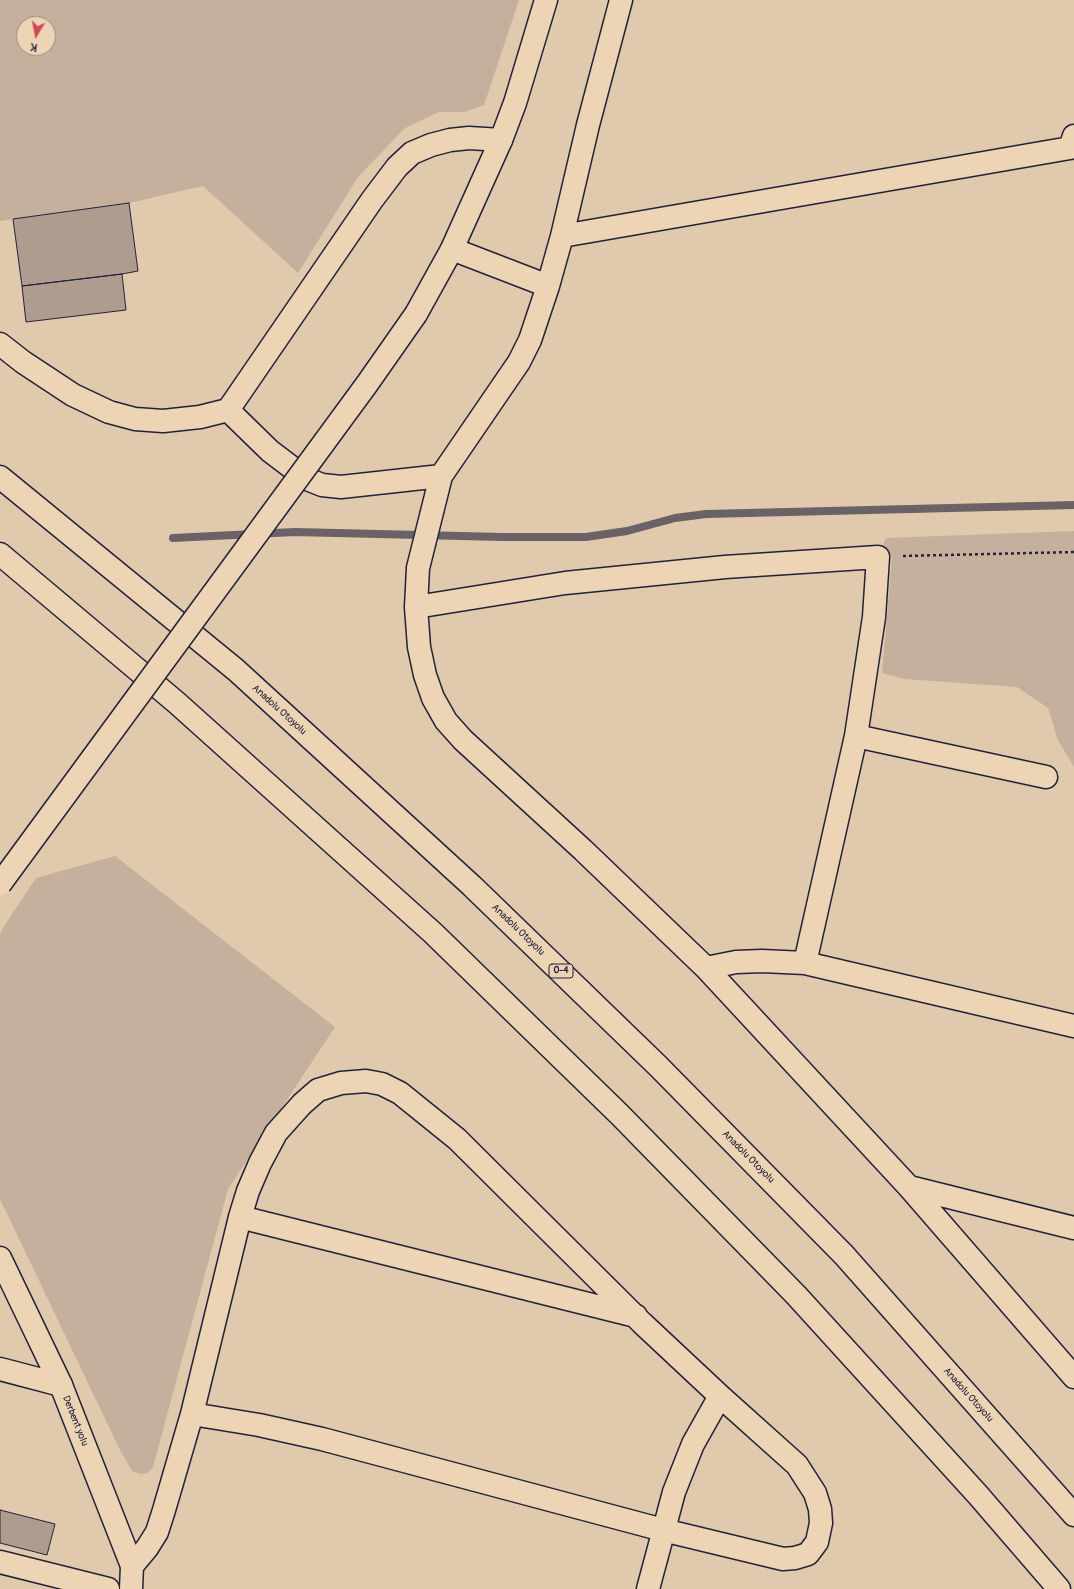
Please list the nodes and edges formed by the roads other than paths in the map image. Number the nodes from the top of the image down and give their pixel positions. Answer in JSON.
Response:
{"nodes":[{"id":1,"x":546,"y":0,"type":"edge"},
{"id":2,"x":621,"y":0,"type":"edge"},
{"id":3,"x":1074,"y":136,"type":"edge"},
{"id":4,"x":501,"y":140,"type":"junction"},
{"id":5,"x":562,"y":236,"type":"junction"},
{"id":6,"x":452,"y":249,"type":"junction"},
{"id":7,"x":548,"y":286,"type":"junction"},
{"id":8,"x":0,"y":344,"type":"edge"},
{"id":9,"x":228,"y":410,"type":"junction"},
{"id":10,"x":441,"y":476,"type":"junction"},
{"id":11,"x":0,"y":477,"type":"edge"},
{"id":12,"x":0,"y":554,"type":"edge"},
{"id":13,"x":416,"y":607,"type":"junction"},
{"id":14,"x":856,"y":736,"type":"junction"},
{"id":15,"x":1046,"y":777,"type":"dead end"},
{"id":16,"x":0,"y":884,"type":"edge"},
{"id":17,"x":805,"y":963,"type":"junction"},
{"id":18,"x":706,"y":968,"type":"junction"},
{"id":19,"x":1074,"y":1026,"type":"edge"},
{"id":20,"x":909,"y":1187,"type":"junction"},
{"id":21,"x":240,"y":1217,"type":"junction"},
{"id":22,"x":1074,"y":1228,"type":"edge"},
{"id":23,"x":0,"y":1258,"type":"edge"},
{"id":24,"x":636,"y":1316,"type":"junction"},
{"id":25,"x":0,"y":1369,"type":"edge"},
{"id":26,"x":1074,"y":1377,"type":"edge"},
{"id":27,"x":61,"y":1386,"type":"junction"},
{"id":28,"x":720,"y":1396,"type":"junction"},
{"id":29,"x":192,"y":1414,"type":"junction"},
{"id":30,"x":1074,"y":1515,"type":"edge"},
{"id":31,"x":663,"y":1530,"type":"junction"},
{"id":32,"x":0,"y":1562,"type":"edge"},
{"id":33,"x":132,"y":1566,"type":"junction"},
{"id":34,"x":108,"y":1589,"type":"edge"},
{"id":35,"x":130,"y":1589,"type":"edge"},
{"id":36,"x":648,"y":1589,"type":"edge"},
{"id":37,"x":1059,"y":1589,"type":"edge"}],
"edges":[{"from":1,"to":4,"type":"main road"},
{"from":2,"to":5,"type":"main road"},
{"from":3,"to":5,"type":"main road"},
{"from":4,"to":6,"type":"main road"},
{"from":4,"to":9,"type":"main road"},
{"from":5,"to":7,"type":"main road"},
{"from":6,"to":7,"type":"main road"},
{"from":6,"to":16,"type":"main road","bridge":true},
{"from":7,"to":10,"type":"main road"},
{"from":8,"to":9,"type":"main road"},
{"from":9,"to":10,"type":"main road"},
{"from":10,"to":13,"type":"main road"},
{"from":11,"to":30,"type":"main road","name":"Anadolu Otoyolu","number":"O-4"},
{"from":12,"to":37,"type":"main road"},
{"from":13,"to":14,"type":"main road"},
{"from":13,"to":18,"type":"main road"},
{"from":14,"to":15,"type":"main road"},
{"from":14,"to":17,"type":"main road"},
{"from":17,"to":18,"type":"main road"},
{"from":17,"to":19,"type":"main road"},
{"from":18,"to":20,"type":"main road"},
{"from":20,"to":22,"type":"main road"},
{"from":20,"to":26,"type":"main road"},
{"from":21,"to":24,"type":"main road"},
{"from":21,"to":24,"type":"main road"},
{"from":21,"to":29,"type":"main road"},
{"from":23,"to":27,"type":"main road","name":"Derbent yolu"},
{"from":24,"to":28,"type":"main road"},
{"from":25,"to":27,"type":"main road"},
{"from":27,"to":33,"type":"main road","name":"Derbent yolu"},
{"from":28,"to":31,"type":"main road"},
{"from":28,"to":31,"type":"main road"},
{"from":29,"to":31,"type":"main road"},
{"from":29,"to":33,"type":"main road"},
{"from":31,"to":36,"type":"main road"},
{"from":32,"to":34,"type":"main road"},
{"from":33,"to":35,"type":"main road","name":"Derbent yolu"}]}
